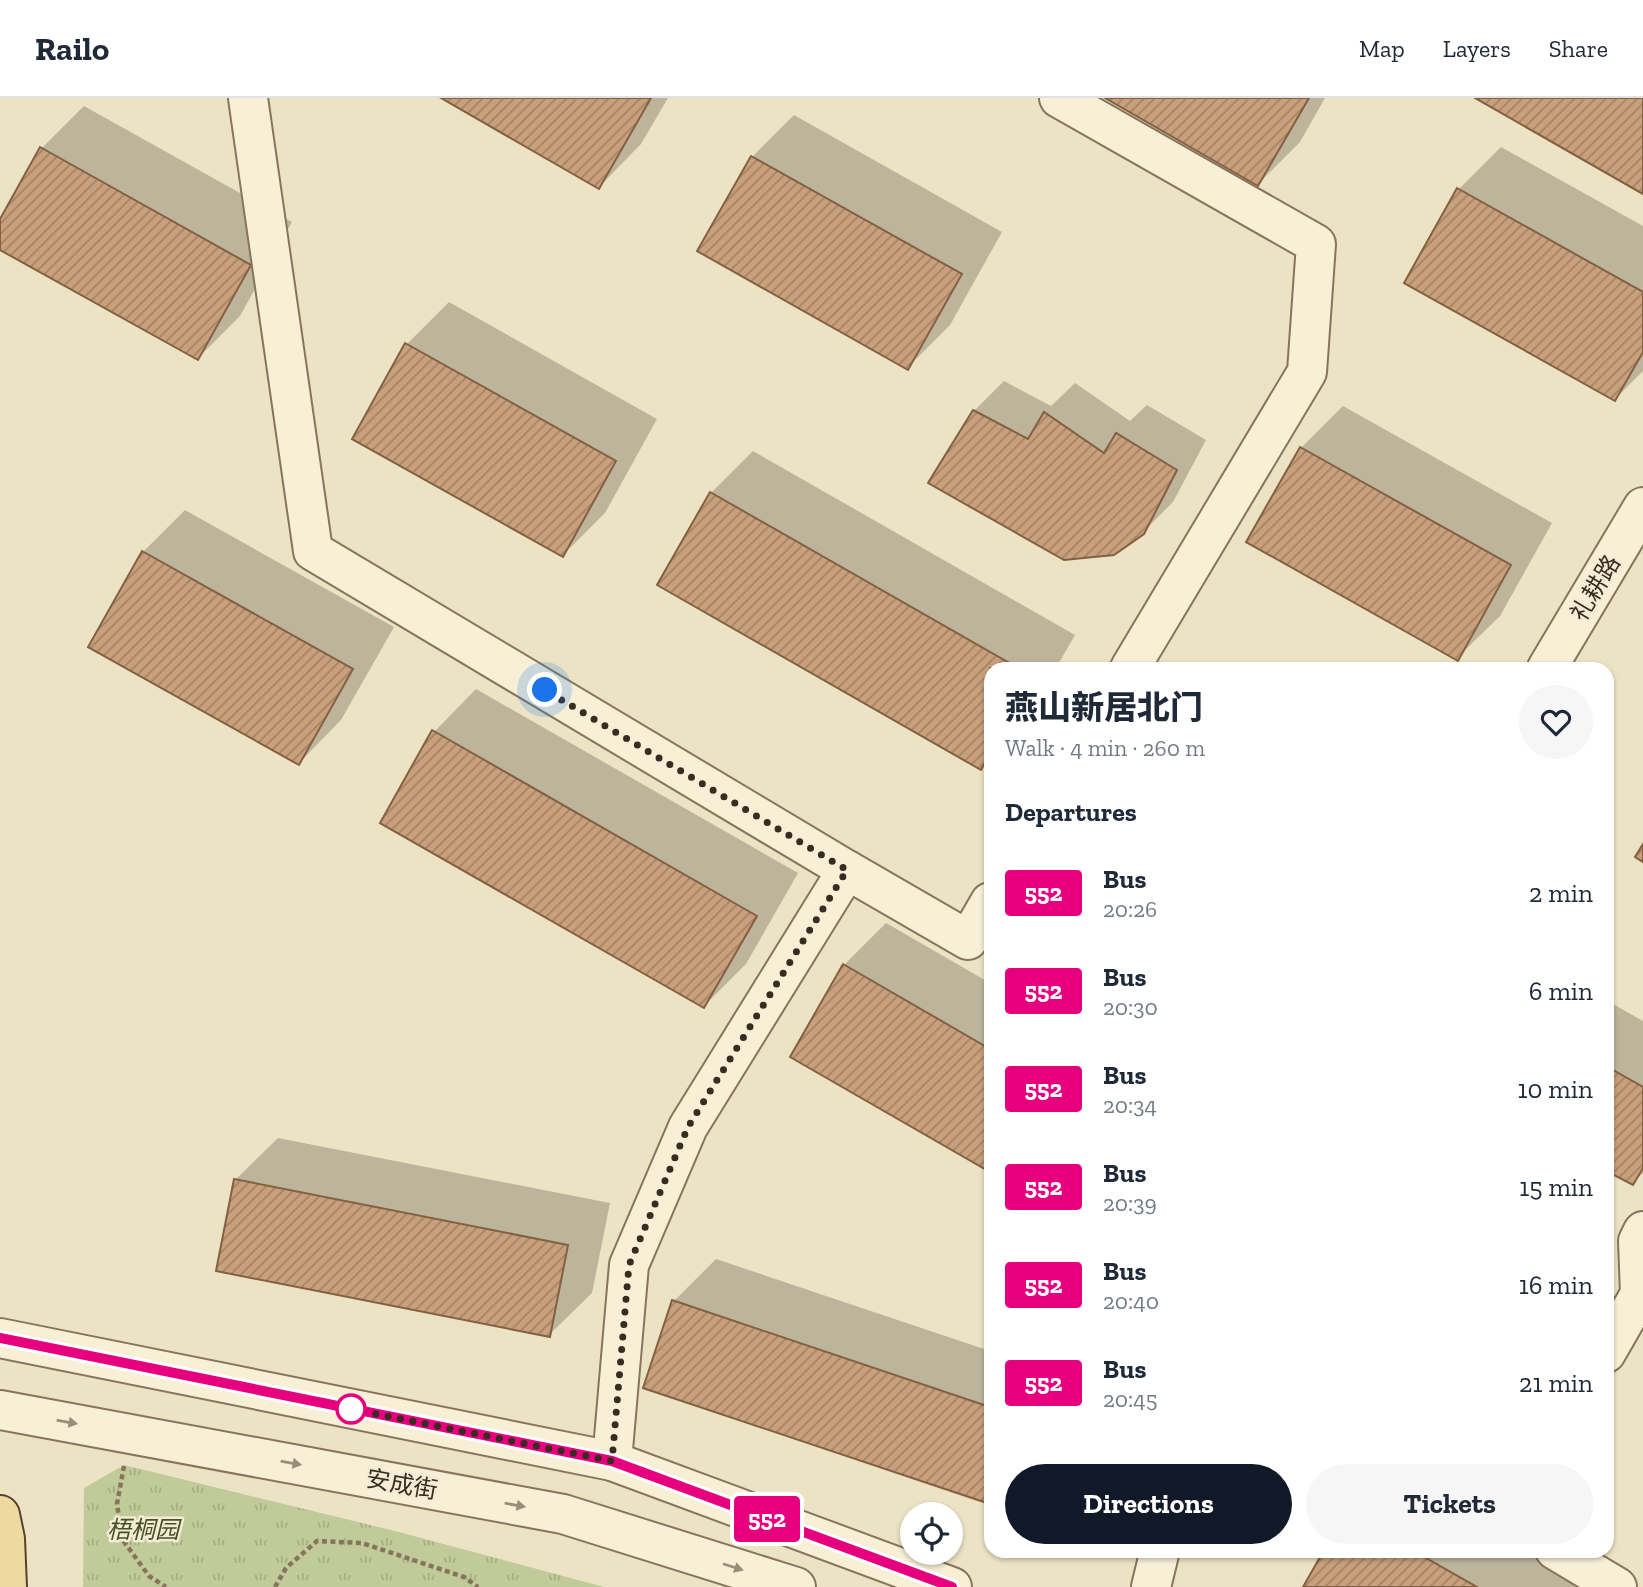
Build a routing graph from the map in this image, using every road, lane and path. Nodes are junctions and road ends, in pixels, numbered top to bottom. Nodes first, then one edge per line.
1 (248, 98) edge
2 (1059, 98) edge
3 (1643, 507) edge
4 (1134, 662) edge
5 (1551, 662) edge
6 (847, 870) junction
7 (984, 912) edge
8 (1643, 1231) edge
9 (0, 1338) edge
10 (1614, 1339) edge
11 (0, 1410) edge
12 (612, 1461) junction
13 (124, 1465) dead end
14 (0, 1515) edge
15 (1158, 1558) edge
16 (1568, 1558) edge
17 (7, 1587) edge
18 (166, 1587) edge
19 (275, 1587) edge
20 (478, 1587) edge
21 (796, 1587) edge
22 (952, 1587) edge
23 (1151, 1587) edge
24 (1617, 1587) edge

1 - 6 street
2 - 4 street
3 - 5 street, 礼耕路
6 - 7 street
6 - 12 street
8 - 10 street
9 - 12 street
11 -> 21 street, 安成街
12 - 22 street
13 - 18 path
14 - 17 main road
15 - 23 street
16 - 24 street
19 - 20 path

